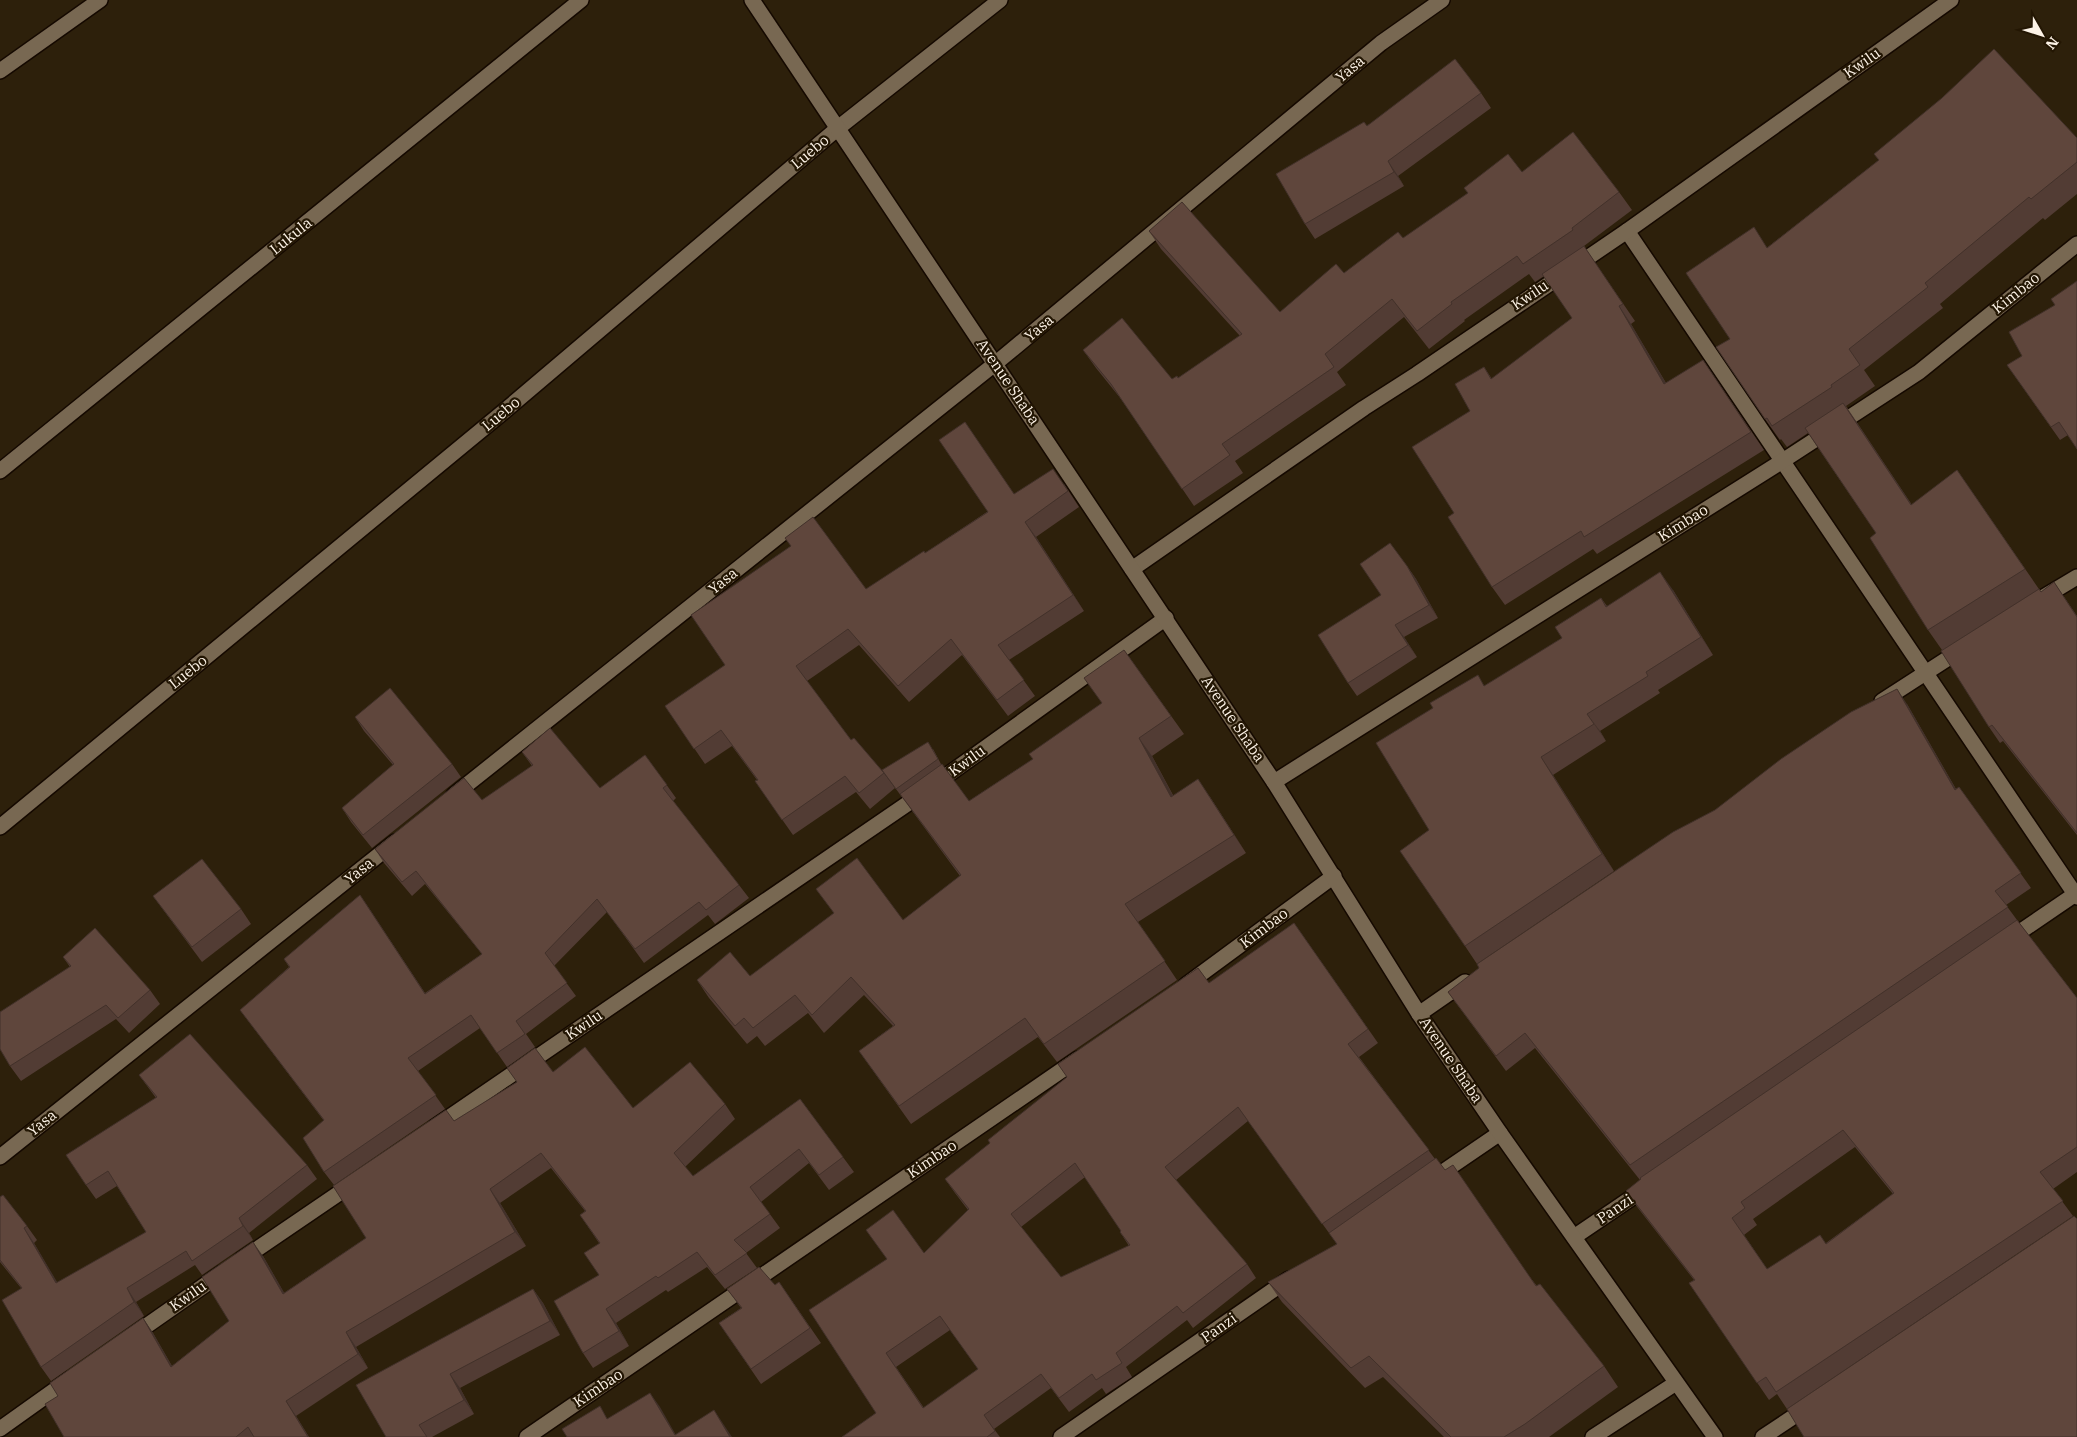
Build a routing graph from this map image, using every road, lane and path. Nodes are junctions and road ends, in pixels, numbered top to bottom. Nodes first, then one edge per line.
1 (100, 0) edge
2 (581, 0) edge
3 (752, 0) edge
4 (1000, 0) edge
5 (1442, 0) edge
6 (1951, 0) edge
7 (0, 71) edge
8 (838, 128) junction
9 (1627, 231) junction
10 (2077, 244) edge
11 (996, 363) junction
12 (1784, 460) junction
13 (0, 471) edge
14 (1132, 569) junction
15 (2077, 577) edge
16 (2029, 607) edge
17 (1166, 618) junction
18 (1972, 642) edge
19 (1924, 672) junction
20 (1866, 712) edge
21 (1274, 782) junction
22 (443, 804) edge
23 (0, 827) edge
24 (404, 834) edge
25 (1334, 876) junction
26 (2076, 895) edge
27 (1993, 950) edge
28 (1477, 974) edge
29 (1177, 991) edge
30 (1419, 1014) junction
31 (1086, 1053) edge
32 (1500, 1133) junction
33 (424, 1134) edge
34 (0, 1157) edge
35 (366, 1174) edge
36 (1664, 1175) edge
37 (1427, 1183) edge
38 (1574, 1237) junction
39 (1305, 1268) edge
40 (120, 1344) edge
41 (79, 1373) edge
42 (1676, 1383) junction
43 (1821, 1398) edge
44 (0, 1429) edge
45 (527, 1437) edge
46 (1061, 1437) edge
47 (1593, 1437) edge
48 (1714, 1437) edge
49 (1763, 1437) edge

1 - 7 street
2 - 13 street, Lukula
3 - 8 street, Avenue Shaba
4 - 8 street, Luebo
5 - 11 street, Yasa
6 - 9 street, Kwilu
8 - 11 street, Avenue Shaba
8 - 23 street, Luebo
9 - 12 street
9 - 14 street, Kwilu
10 - 12 street, Kimbao
11 - 14 street, Avenue Shaba
11 - 22 street, Yasa
12 - 19 street
12 - 21 street, Kimbao
14 - 17 street, Avenue Shaba
15 - 16 street
17 - 21 street, Avenue Shaba
17 - 33 street, Kwilu
18 - 19 street
19 - 20 street
19 - 26 street
21 - 25 street, Avenue Shaba
24 - 34 street, Yasa
25 - 29 street, Kimbao
25 - 30 street, Avenue Shaba
26 - 27 street
28 - 30 street
30 - 32 street, Avenue Shaba
31 - 45 street, Kimbao
32 - 37 street
32 - 38 street, Avenue Shaba
35 - 40 street, Kwilu
36 - 38 street, Panzi
38 - 42 street, Avenue Shaba
39 - 46 street, Panzi
41 - 44 street
42 - 47 street
42 - 48 street, Avenue Shaba
43 - 49 street

